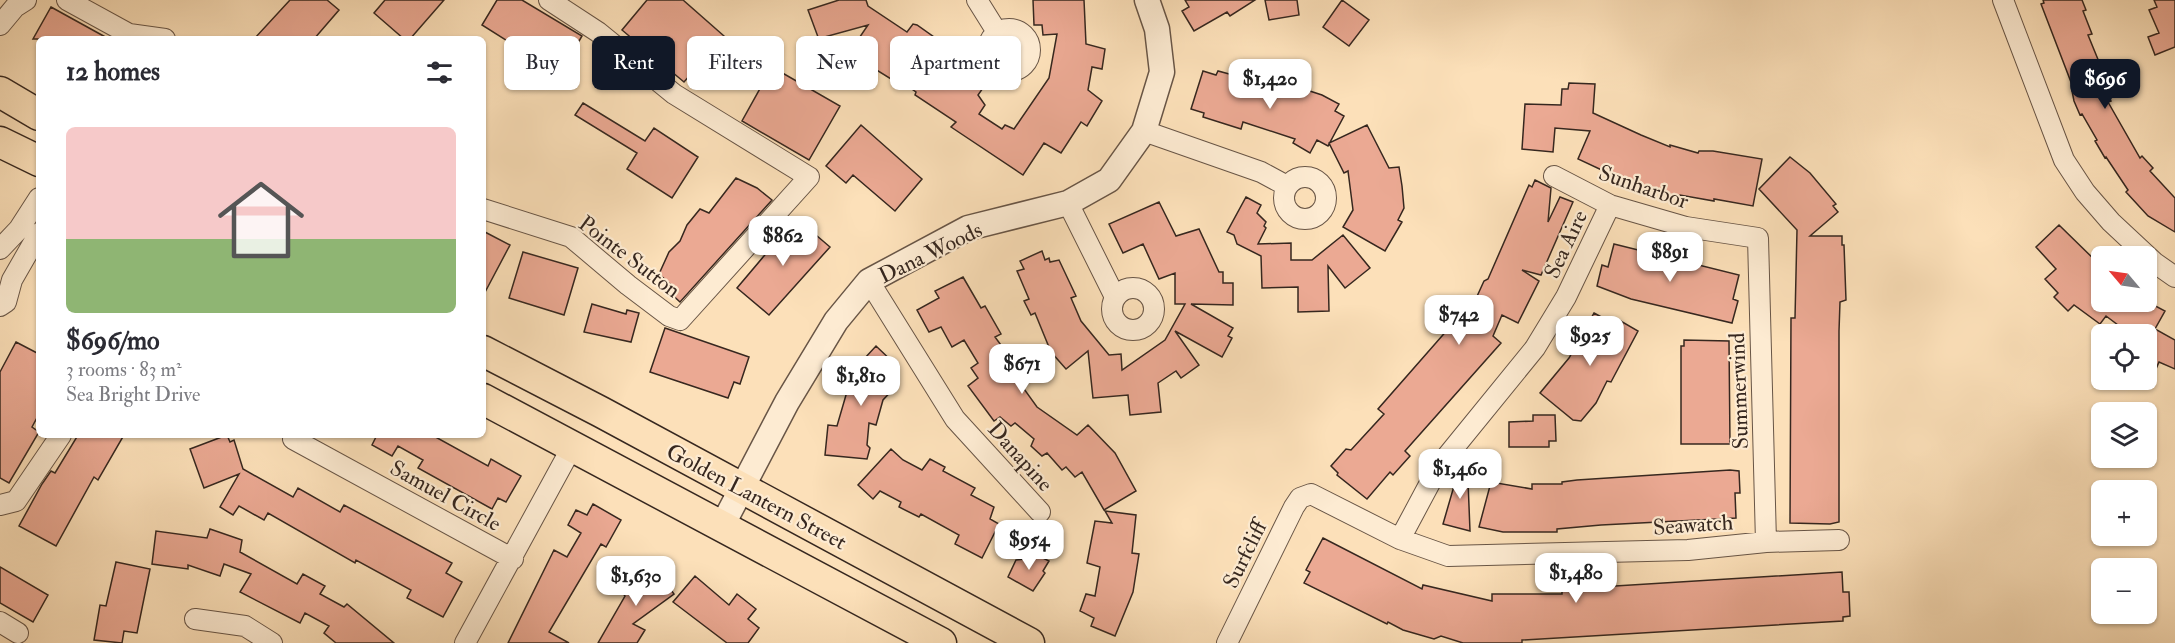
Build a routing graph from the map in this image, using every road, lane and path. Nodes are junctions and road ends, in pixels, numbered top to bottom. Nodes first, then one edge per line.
1 (26, 0) edge
2 (67, 0) edge
3 (549, 0) edge
4 (977, 0) edge
5 (1147, 0) edge
6 (2003, 0) edge
7 (0, 26) edge
8 (997, 32) dead end
9 (143, 36) edge
10 (0, 92) edge
11 (36, 113) edge
12 (1144, 131) junction
13 (0, 142) edge
14 (36, 160) edge
15 (1554, 176) dead end
16 (1287, 186) dead end
17 (1068, 202) junction
18 (36, 203) edge
19 (1610, 205) junction
20 (486, 210) edge
21 (36, 238) edge
22 (1758, 238) joint
23 (0, 249) edge
24 (2175, 277) edge
25 (869, 281) junction
26 (1115, 297) dead end
27 (0, 306) edge
28 (486, 353) edge
29 (486, 401) edge
30 (59, 438) edge
31 (293, 439) dead end
32 (572, 447) junction
33 (742, 488) junction
34 (1311, 494) joint
35 (0, 505) edge
36 (1040, 512) dead end
37 (722, 526) junction
38 (1400, 539) junction
39 (1839, 540) dead end
40 (1767, 542) junction
41 (513, 559) junction
42 (195, 619) dead end
43 (0, 622) edge
44 (18, 633) dead end
45 (272, 643) edge
46 (465, 643) edge
47 (941, 643) edge
48 (1029, 643) edge
49 (1227, 643) edge

1 - 7 street
2 - 9 street
3 - 20 street, Pointe Sutton
4 - 8 street
5 - 12 street, Dana Woods
6 - 24 street
10 - 11 main road
12 - 16 street
12 - 17 street, Dana Woods
13 - 14 main road
15 - 19 street, Sunharbor
17 - 25 street, Dana Woods
17 - 26 street
18 - 23 street
19 - 22 street, Sunharbor
19 - 38 street, Sea Aire
21 - 27 street
22 - 40 street, Summerwind
25 - 33 street, Dana Woods
25 - 36 street, Danapine
28 - 33 main road, Golden Lantern Street
29 - 32 main road, Golden Lantern Street
30 - 35 street
31 - 41 street, Samuel Circle
32 - 37 main road, Golden Lantern Street
32 - 41 street
33 - 37 street, Dana Woods
33 - 48 main road, Golden Lantern Street
34 - 38 street, Seawatch
34 - 49 street, Surfcliff
37 - 47 main road, Golden Lantern Street
38 - 40 street, Seawatch
39 - 40 street, Seawatch
41 - 46 street
42 - 45 street
43 - 44 street

